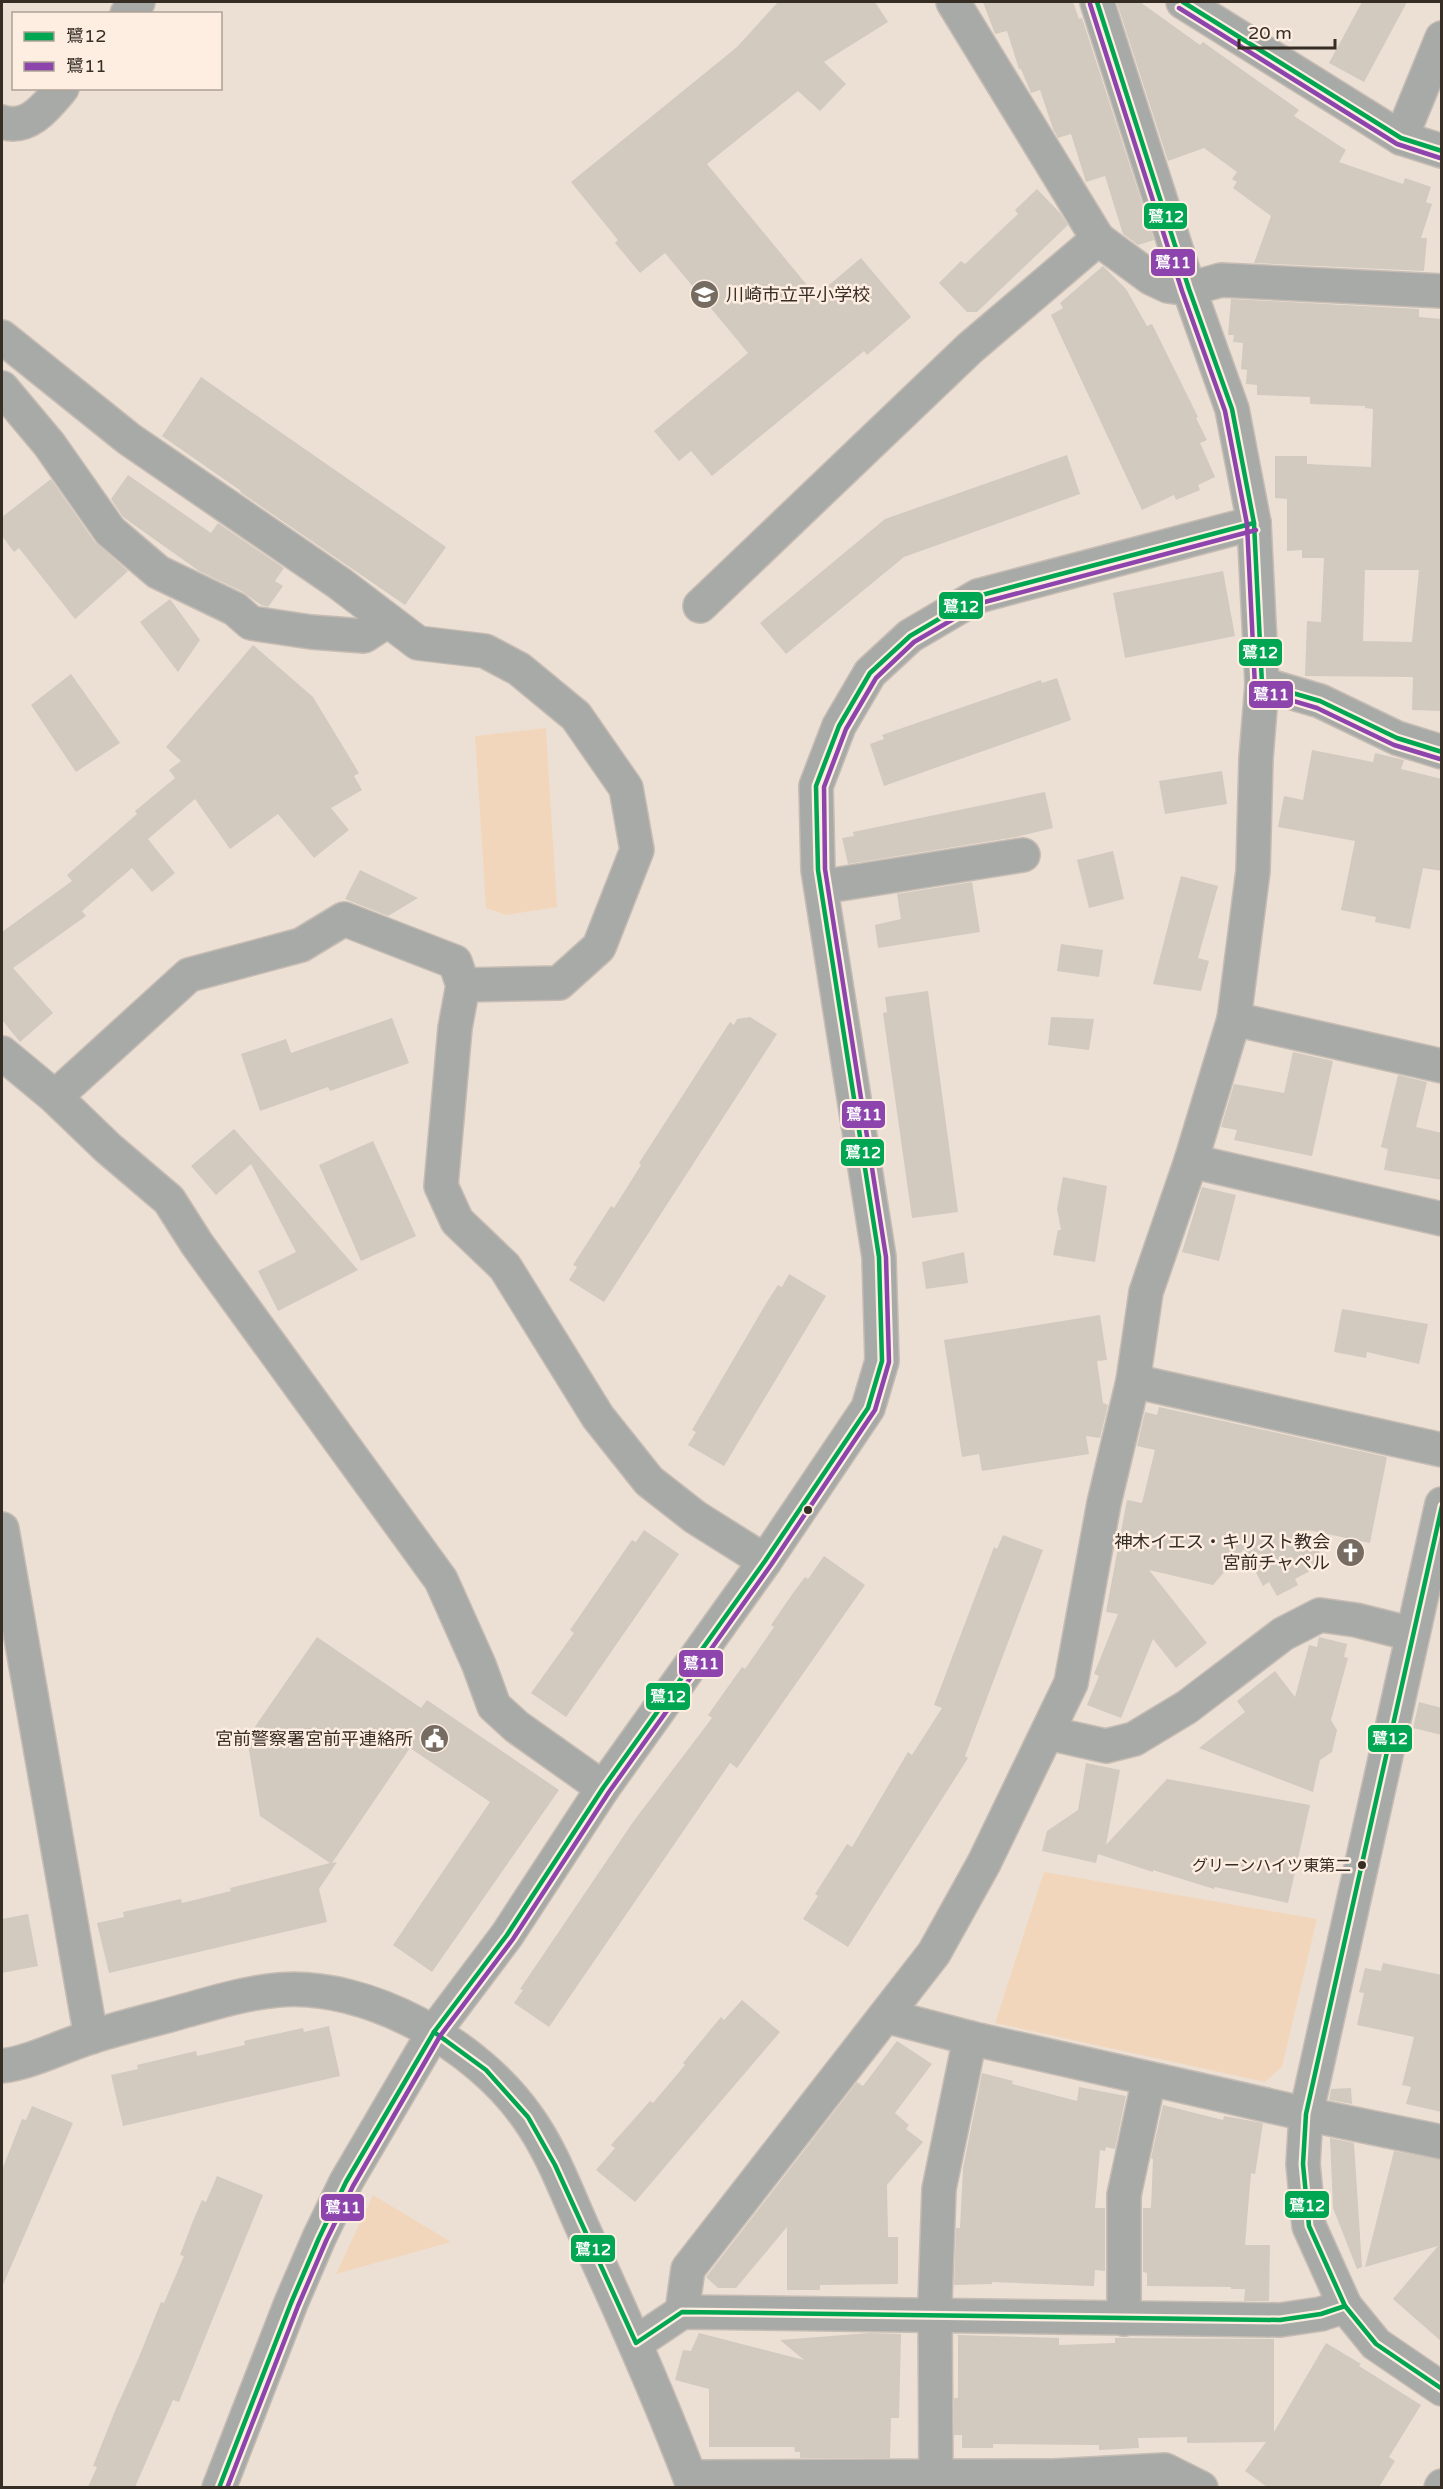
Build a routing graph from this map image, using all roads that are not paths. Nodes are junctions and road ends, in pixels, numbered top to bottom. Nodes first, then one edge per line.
1 (953, 2) edge
2 (1097, 2) edge
3 (1183, 2) edge
4 (1442, 38) edge
5 (60, 90) edge
6 (2, 122) edge
7 (1401, 138) junction
8 (1442, 151) edge
9 (1098, 239) junction
10 (1190, 289) junction
11 (1442, 291) edge
12 (2, 337) edge
13 (2, 388) edge
14 (1254, 523) junction
15 (700, 606) dead end
16 (387, 621) junction
17 (1262, 684) junction
18 (1442, 752) edge
19 (1023, 855) dead end
20 (821, 887) junction
21 (463, 985) junction
22 (1234, 1019) junction
23 (2, 1053) edge
24 (1442, 1066) edge
25 (55, 1097) junction
26 (1191, 1161) junction
27 (1442, 1219) edge
28 (1133, 1381) junction
29 (1442, 1450) edge
30 (1442, 1504) edge
31 (2, 1539) edge
32 (765, 1561) junction
33 (1412, 1634) junction
34 (1048, 1733) junction
35 (603, 1788) junction
36 (886, 2016) junction
37 (434, 2032) junction
38 (91, 2037) junction
39 (970, 2038) junction
40 (2, 2066) edge
41 (1149, 2079) junction
42 (1306, 2114) junction
43 (1442, 2142) edge
44 (1345, 2306) junction
45 (682, 2312) junction
46 (935, 2317) junction
47 (1124, 2319) junction
48 (636, 2343) junction
49 (1442, 2389) edge
50 (1116, 2479) edge
51 (692, 2482) edge
52 (936, 2482) edge
53 (219, 2487) edge
54 (1201, 2487) edge

1 - 9 street
2 - 10 street
3 - 7 street
4 - 7 street
5 - 6 street
7 - 8 street
9 - 10 street
9 - 15 street
10 - 11 street
10 - 14 street
12 - 16 street
13 - 16 street
14 - 17 street
14 - 20 street
16 - 21 street
17 - 18 street
17 - 22 street
19 - 20 street
20 - 32 street
21 - 25 street
21 - 32 street
22 - 24 street
22 - 26 street
23 - 25 street
25 - 35 street
26 - 27 street
26 - 28 street
28 - 29 street
28 - 34 street
30 - 33 street
31 - 38 street
32 - 35 street
33 - 34 street
33 - 42 street
34 - 36 street
35 - 37 street
36 - 39 street
36 - 45 street
37 - 38 street
37 - 48 street
37 - 53 street
38 - 40 street
39 - 41 street
39 - 46 street
41 - 42 street
41 - 47 street
42 - 43 street
42 - 44 street
44 - 47 street
44 - 49 street
45 - 46 street
45 - 48 street
46 - 47 street
46 - 52 street
48 - 51 street
50 - 52 street
50 - 54 street
51 - 52 street

